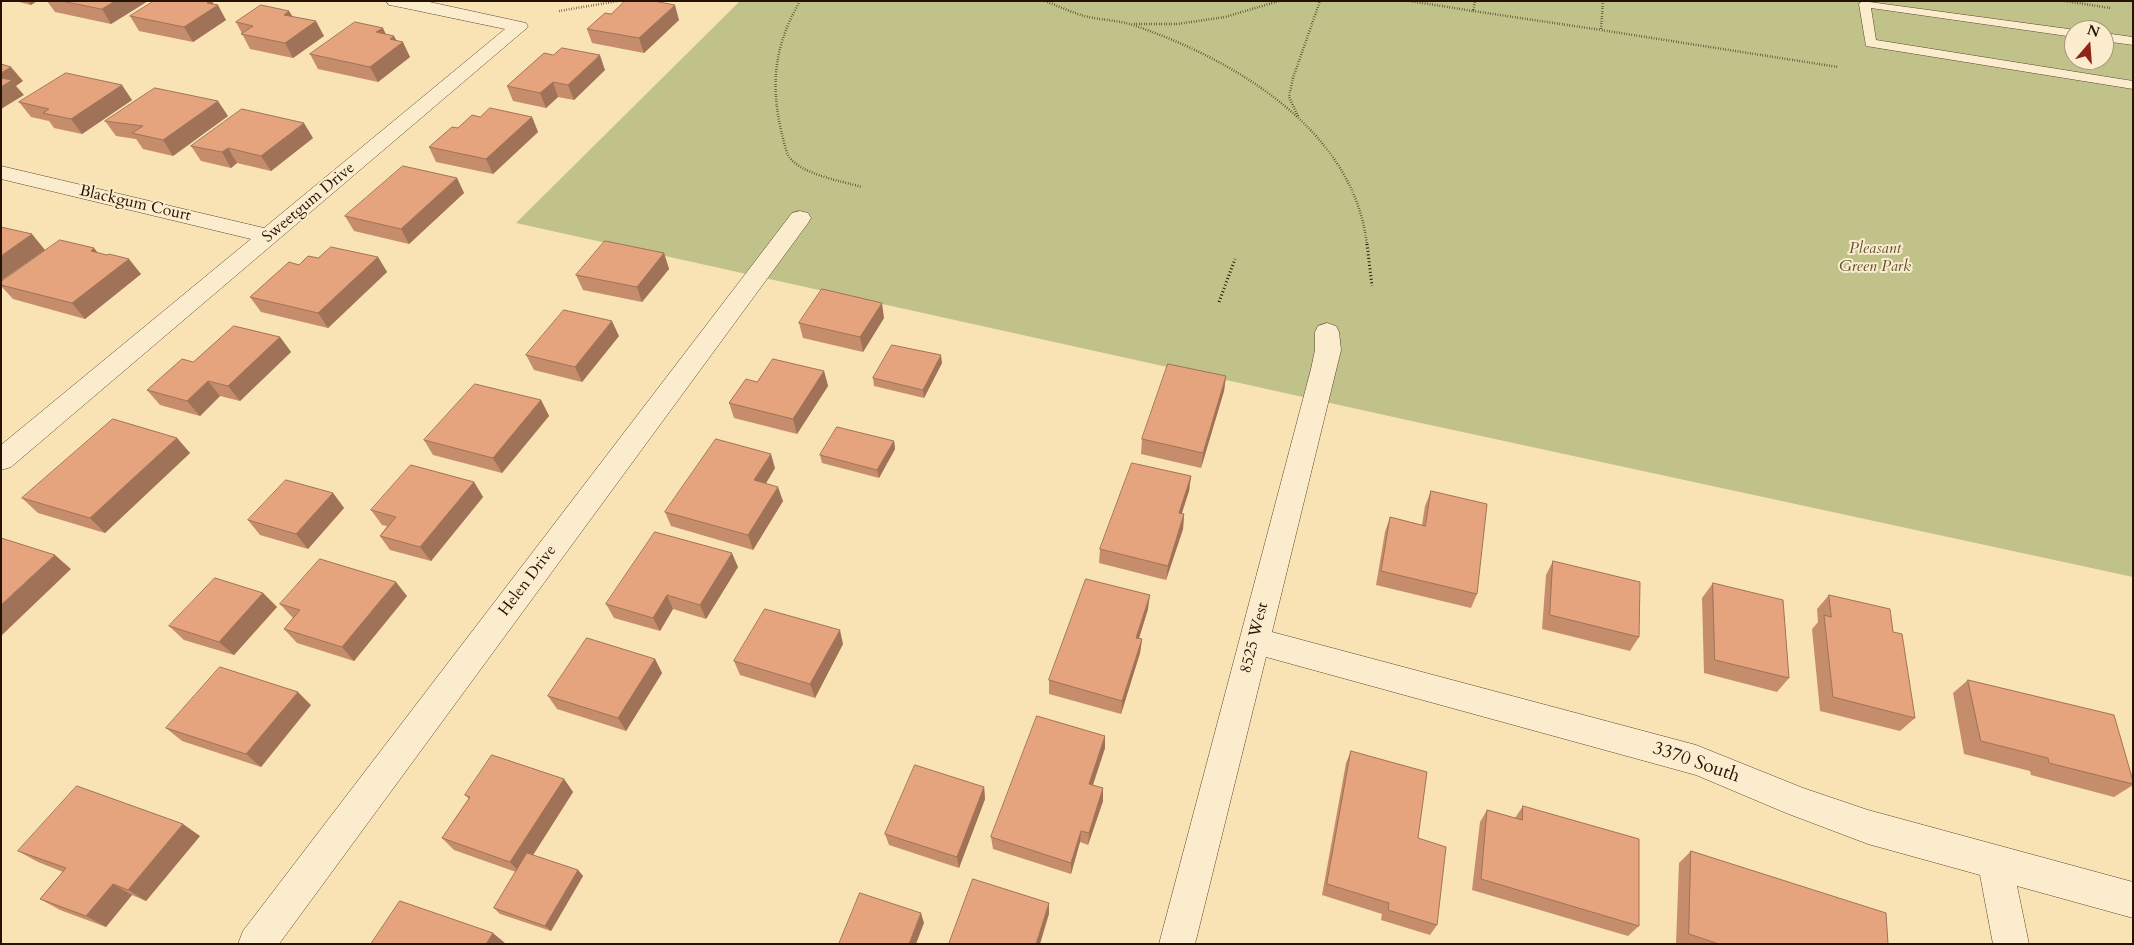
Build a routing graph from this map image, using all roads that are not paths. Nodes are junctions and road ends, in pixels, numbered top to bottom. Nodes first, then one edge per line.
1 (394, 1) edge
2 (2064, 32) edge
3 (2114, 38) edge
4 (2133, 41) edge
5 (2133, 85) edge
6 (1, 172) edge
7 (800, 218) dead end
8 (269, 236) junction
9 (1327, 332) dead end
10 (1, 460) edge
11 (1254, 640) junction
12 (1995, 862) junction
13 (2133, 900) edge
14 (256, 944) edge
15 (1177, 944) edge
16 (2011, 944) edge

1 - 8 street, Sweetgum Drive
2 - 5 lane
3 - 4 lane
6 - 8 street, Blackgum Court
7 - 14 street, Helen Drive
8 - 10 street, Sweetgum Drive
9 - 11 street, 8525 West
11 - 12 street, 3370 South
11 - 15 street, 8525 West
12 - 13 street, 3370 South
12 - 16 street

